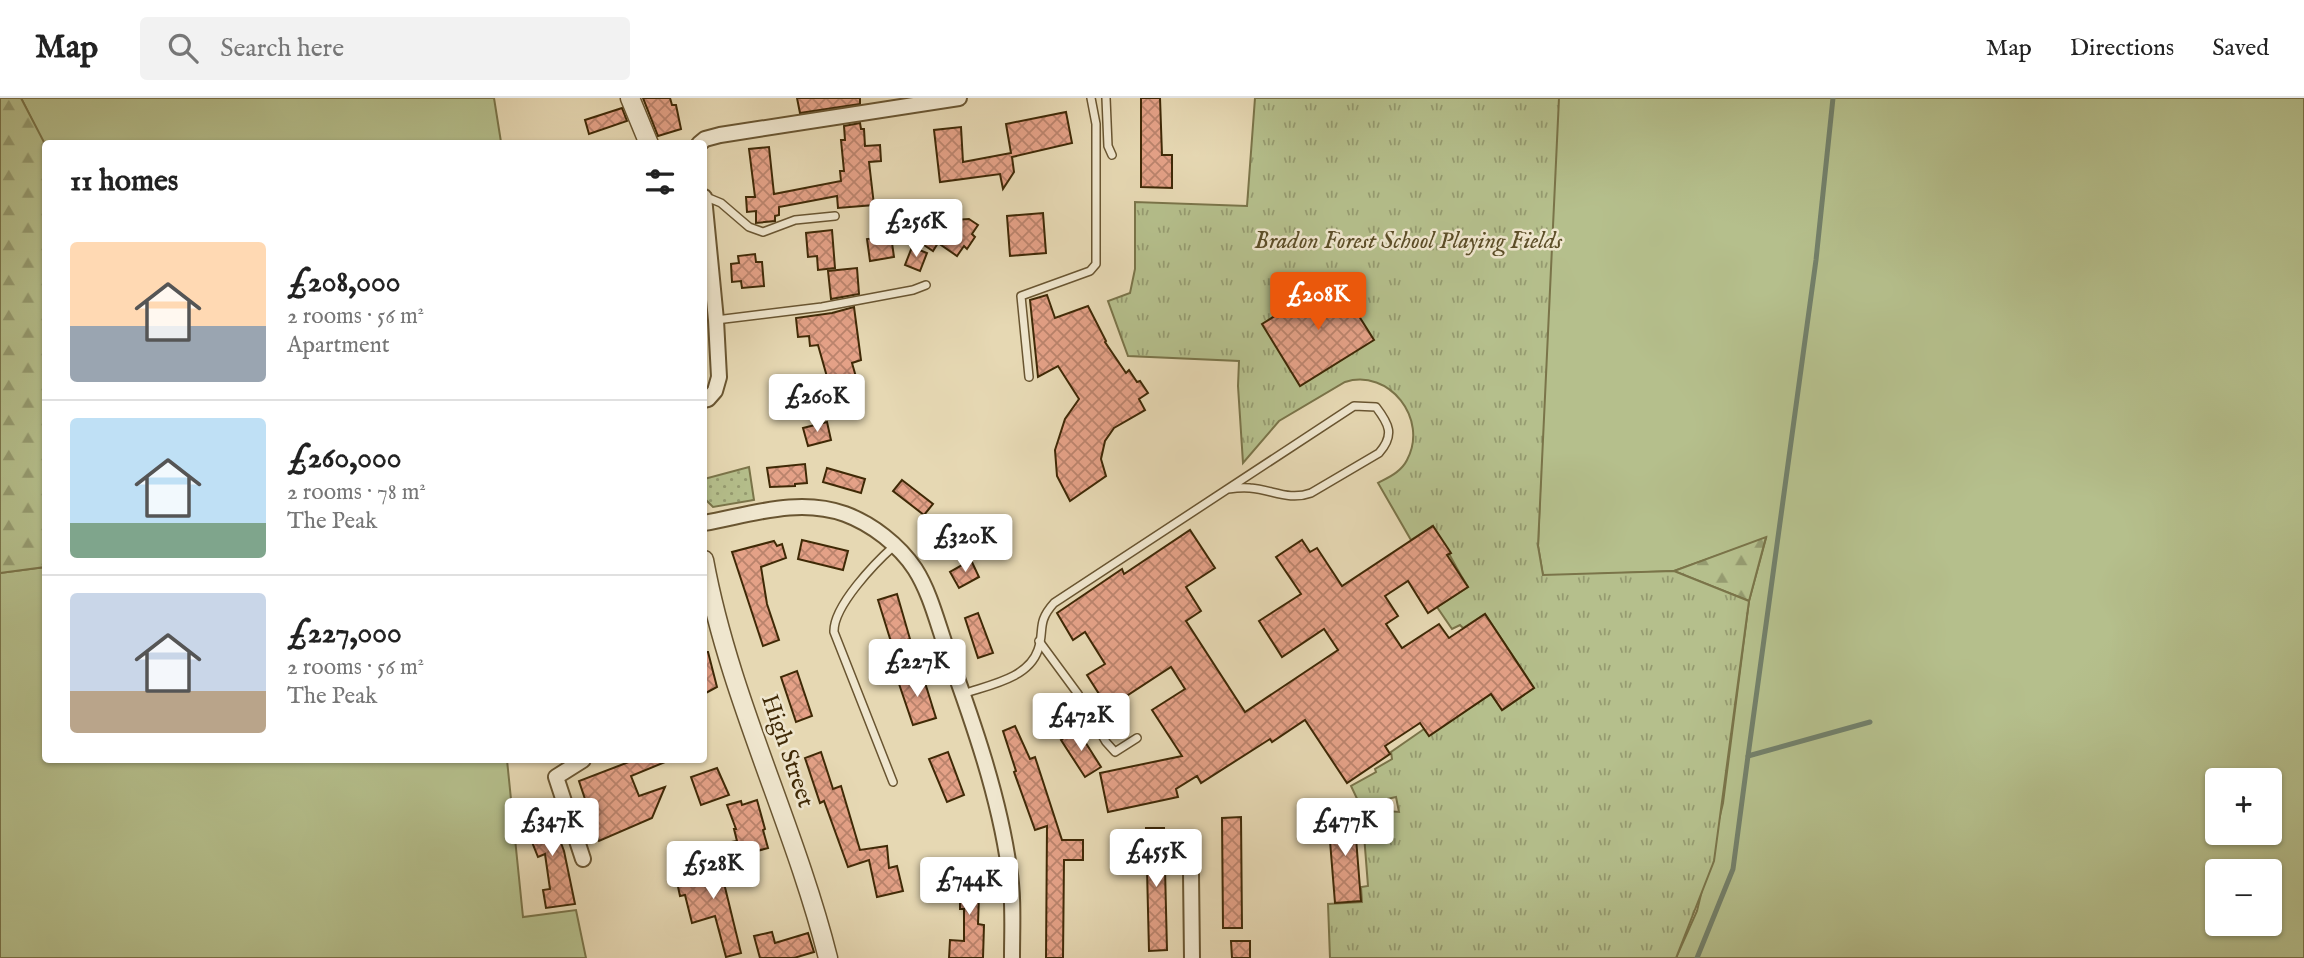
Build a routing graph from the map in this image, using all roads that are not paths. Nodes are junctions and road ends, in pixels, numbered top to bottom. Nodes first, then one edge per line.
1 (630, 98) edge
2 (959, 98) edge
3 (1091, 98) edge
4 (1106, 98) edge
5 (885, 104) edge
6 (647, 140) edge
7 (704, 140) edge
8 (1112, 155) dead end
9 (707, 197) edge
10 (835, 216) dead end
11 (707, 227) edge
12 (926, 285) dead end
13 (716, 320) junction
14 (1029, 377) dead end
15 (707, 399) edge
16 (1228, 489) junction
17 (707, 522) edge
18 (894, 545) junction
19 (707, 594) edge
20 (1039, 640) junction
21 (963, 694) junction
22 (1136, 738) dead end
23 (578, 763) edge
24 (893, 782) dead end
25 (583, 859) dead end
26 (1191, 873) dead end
27 (828, 958) edge
28 (1012, 958) edge
29 (1192, 958) edge

1 - 6 street
2 - 5 street
3 - 14 lane
4 - 8 lane
5 - 7 street
9 - 10 lane
11 - 13 street
12 - 13 lane
13 - 15 street
16 - 16 lane
16 - 20 lane
17 - 18 street
18 - 21 street
18 - 24 lane
19 - 27 street, High Street
20 - 21 lane
20 - 22 lane
21 - 28 street
23 - 25 street
26 - 29 street

